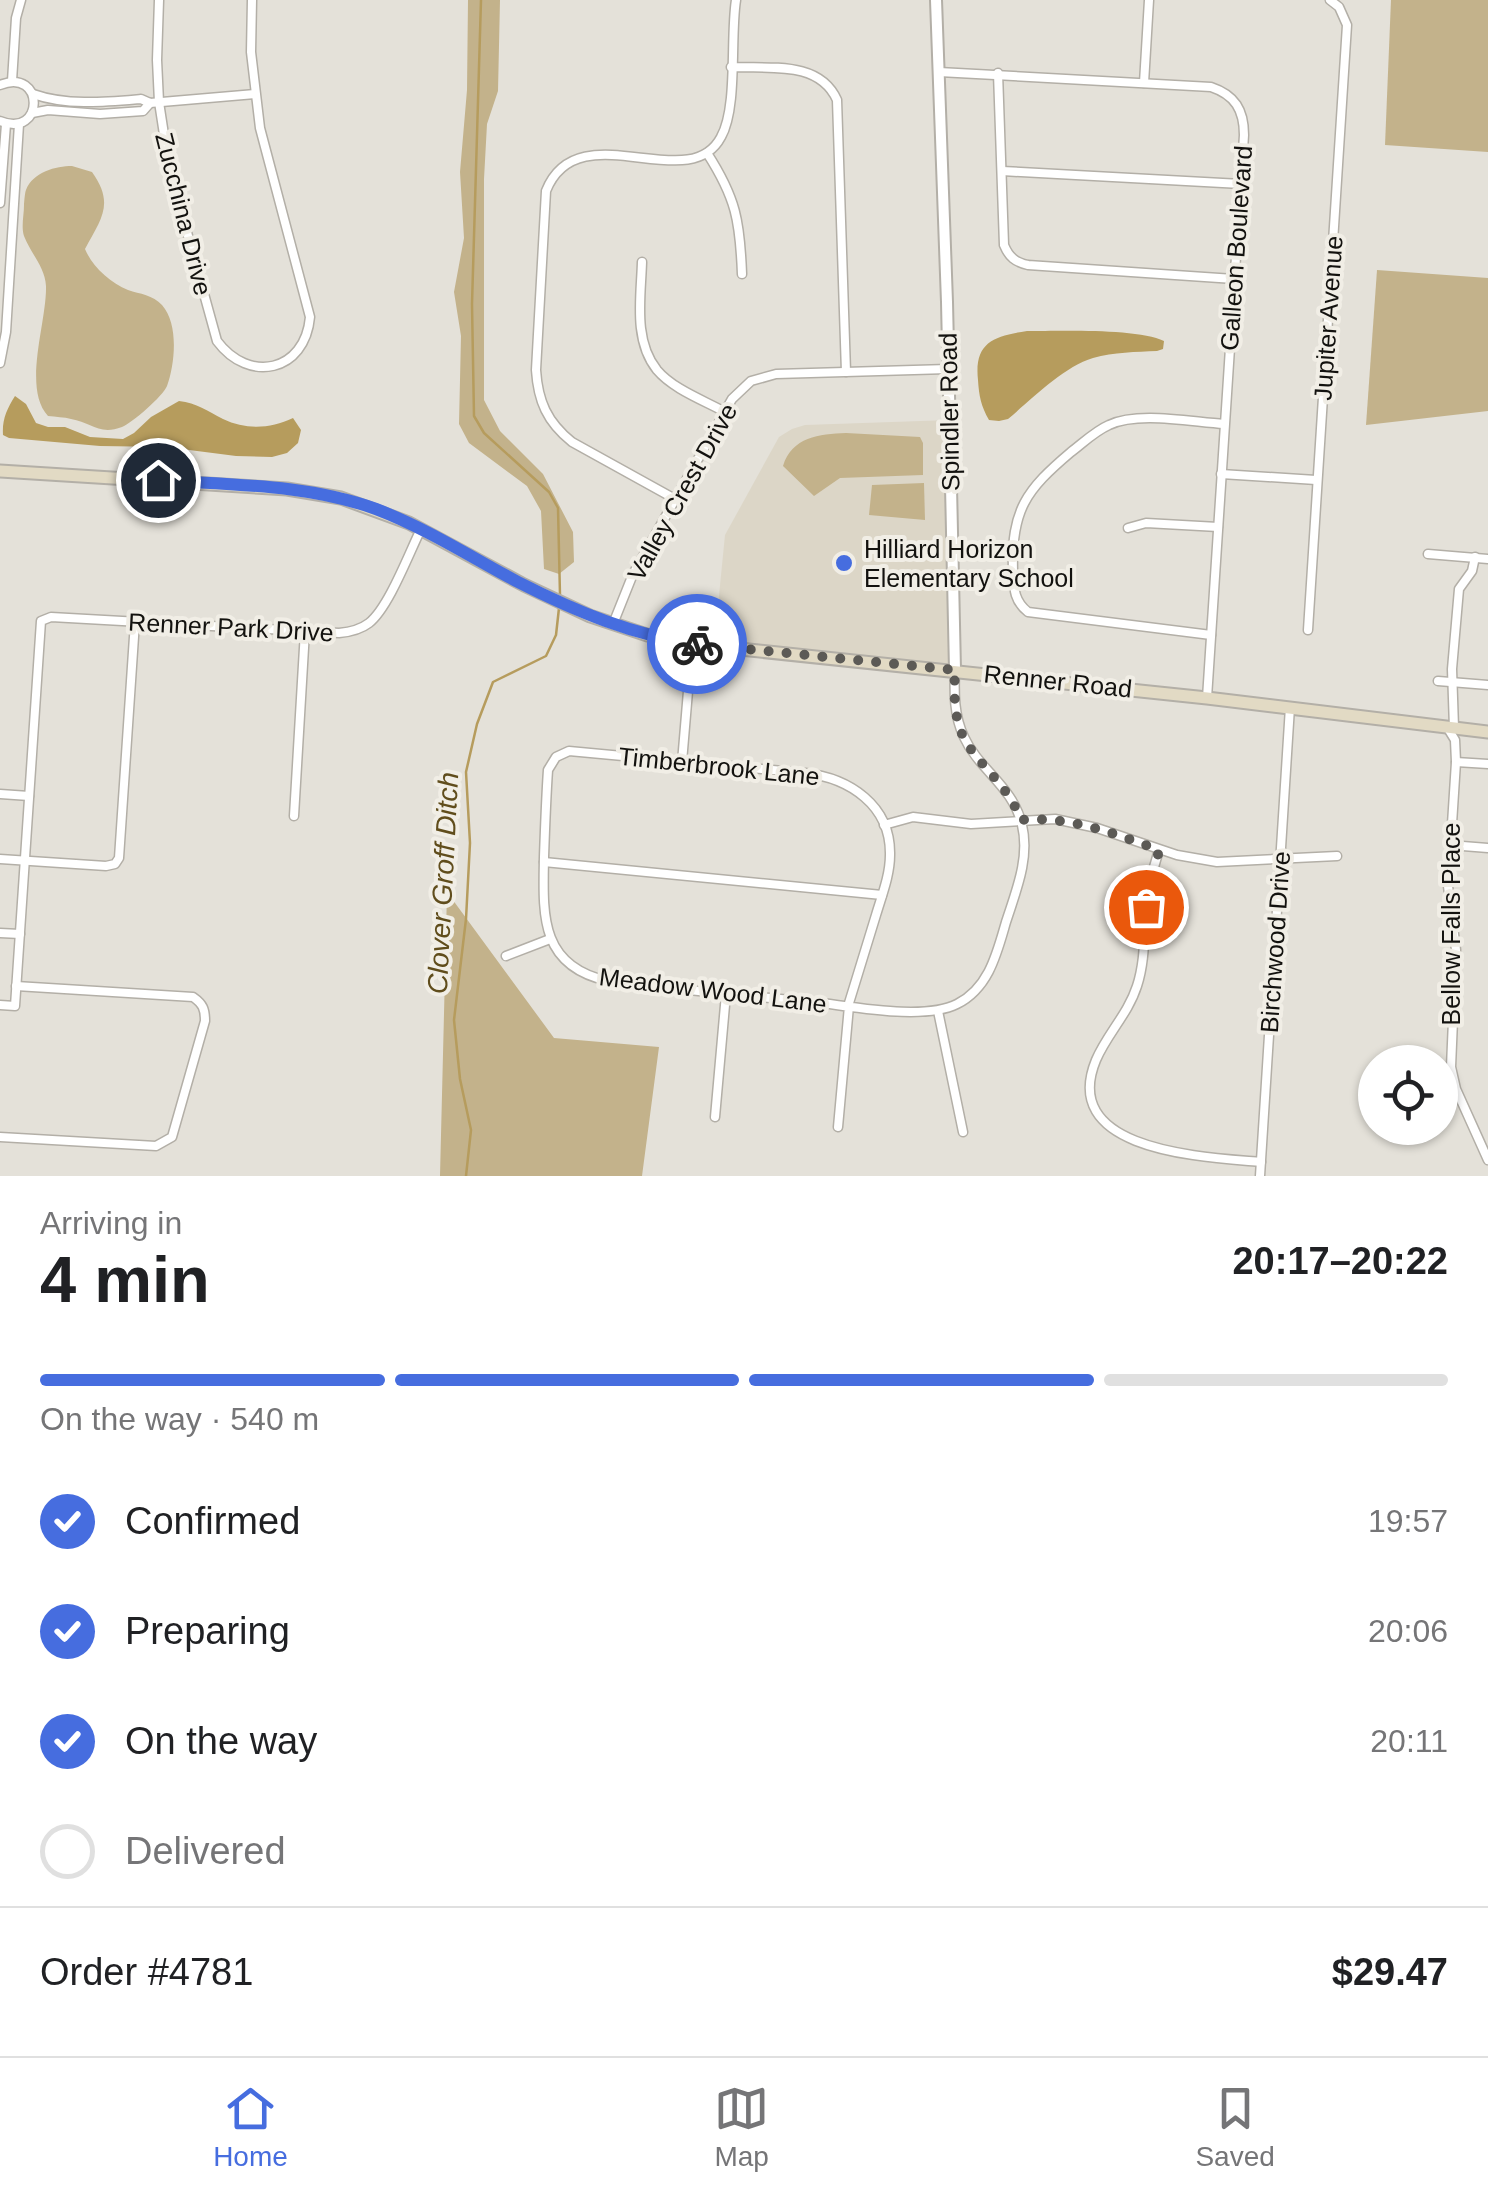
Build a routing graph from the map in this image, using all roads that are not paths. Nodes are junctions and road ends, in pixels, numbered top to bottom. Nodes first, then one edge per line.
1 (21, 0) edge
2 (158, 0) edge
3 (252, 0) edge
4 (736, 0) edge
5 (936, 0) edge
6 (1149, 0) edge
7 (1330, 0) edge
8 (732, 67) junction
9 (939, 72) junction
10 (998, 74) junction
11 (12, 81) junction
12 (1144, 84) junction
13 (0, 85) edge
14 (33, 94) junction
15 (255, 94) junction
16 (154, 103) junction
17 (32, 113) junction
18 (3, 122) edge
19 (19, 124) junction
20 (707, 153) junction
21 (1002, 170) junction
22 (1240, 184) junction
23 (0, 196) edge
24 (14, 196) junction
25 (0, 203) edge
26 (642, 262) dead end
27 (742, 274) dead end
28 (1234, 278) junction
29 (3, 326) edge
30 (0, 363) edge
31 (948, 369) junction
32 (846, 372) junction
33 (725, 412) junction
34 (1224, 424) junction
35 (0, 471) edge
36 (1221, 474) junction
37 (1316, 480) junction
38 (674, 499) junction
39 (1218, 527) junction
40 (1128, 528) dead end
41 (421, 529) junction
42 (1428, 554) dead end
43 (1474, 558) junction
44 (1488, 559) edge
45 (135, 622) junction
46 (613, 624) junction
47 (1308, 630) dead end
48 (306, 631) junction
49 (1211, 635) junction
50 (692, 644) junction
51 (955, 670) junction
52 (1438, 681) dead end
53 (1453, 681) junction
54 (1488, 684) edge
55 (1207, 698) junction
56 (1290, 707) junction
57 (1455, 731) junction
58 (1488, 732) edge
59 (682, 762) junction
60 (1456, 762) junction
61 (1488, 764) edge
62 (0, 794) edge
63 (28, 796) junction
64 (294, 816) dead end
65 (1021, 820) junction
66 (884, 824) junction
67 (1450, 845) junction
68 (1488, 848) edge
69 (1159, 850) junction
70 (1336, 856) dead end
71 (0, 859) edge
72 (24, 860) junction
73 (1280, 860) junction
74 (544, 862) junction
75 (882, 894) junction
76 (0, 933) edge
77 (20, 934) junction
78 (550, 939) junction
79 (506, 956) dead end
80 (16, 986) junction
81 (726, 994) junction
82 (0, 1005) edge
83 (849, 1006) junction
84 (938, 1011) junction
85 (715, 1118) dead end
86 (838, 1127) dead end
87 (963, 1132) dead end
88 (0, 1138) edge
89 (1488, 1160) edge
90 (1261, 1162) junction
91 (1260, 1176) edge

1 - 11 street
2 - 16 street, Zucchina Drive
3 - 15 street
4 - 8 street
5 - 9 street, Spindler Road
6 - 12 street
7 - 37 street, Jupiter Avenue
8 - 20 street
8 - 32 street
9 - 10 street, Galleon Boulevard
9 - 31 street, Spindler Road
10 - 12 street, Galleon Boulevard
10 - 21 street
11 - 13 street
11 - 14 street
12 - 22 street, Galleon Boulevard
14 - 16 street
14 - 17 street
15 - 16 street
15 - 16 street, Zucchina Drive
16 - 17 street
17 - 19 street
18 - 19 street
18 - 23 street
19 - 24 street
20 - 27 street
20 - 38 street
21 - 22 street
21 - 28 street
22 - 28 street, Galleon Boulevard
23 - 24 street
23 - 25 street
24 - 29 street
26 - 33 street
28 - 34 street, Galleon Boulevard
29 - 30 street
31 - 32 street, Valley Crest Drive
31 - 51 street, Spindler Road
32 - 33 street, Valley Crest Drive
33 - 38 street, Valley Crest Drive
34 - 36 street, Galleon Boulevard
34 - 49 street
35 - 41 main road, Renner Road
36 - 37 street
36 - 39 street, Galleon Boulevard
37 - 47 street, Jupiter Avenue
38 - 46 street, Valley Crest Drive
39 - 40 street
39 - 49 street, Galleon Boulevard
41 - 46 main road, Renner Road
41 - 48 street, Renner Park Drive
42 - 43 street
43 - 44 street
43 - 53 street, Bellow Falls Place
45 - 48 street, Renner Park Drive
45 - 63 street, Renner Park Drive
45 - 72 street
46 - 50 main road, Renner Road
48 - 64 street
49 - 55 street, Galleon Boulevard
50 - 51 main road, Renner Road
50 - 59 street
51 - 55 main road, Renner Road
51 - 65 street, Spindler Road
52 - 53 street
53 - 54 street
53 - 57 street, Bellow Falls Place
55 - 56 main road, Renner Road
56 - 57 main road, Renner Road
56 - 73 street, Birchwood Drive
57 - 58 main road, Renner Road
57 - 60 street, Bellow Falls Place
59 - 66 street, Timberbrook Lane
59 - 74 street, Timberbrook Lane
60 - 61 street
60 - 67 street, Bellow Falls Place
62 - 63 street
63 - 72 street
65 - 66 street
65 - 69 street
65 - 84 street
66 - 75 street
67 - 68 street
67 - 89 street, Bellow Falls Place
69 - 73 street
69 - 90 street
70 - 73 street
71 - 72 street
72 - 77 street
73 - 90 street, Birchwood Drive
74 - 75 street
74 - 78 street
75 - 83 street
76 - 77 street
77 - 80 street
78 - 79 street
78 - 81 street, Meadow Wood Lane
80 - 82 street
80 - 88 street
81 - 83 street, Meadow Wood Lane
81 - 85 street
83 - 84 street, Meadow Wood Lane
83 - 86 street
84 - 87 street
90 - 91 street, Birchwood Drive

